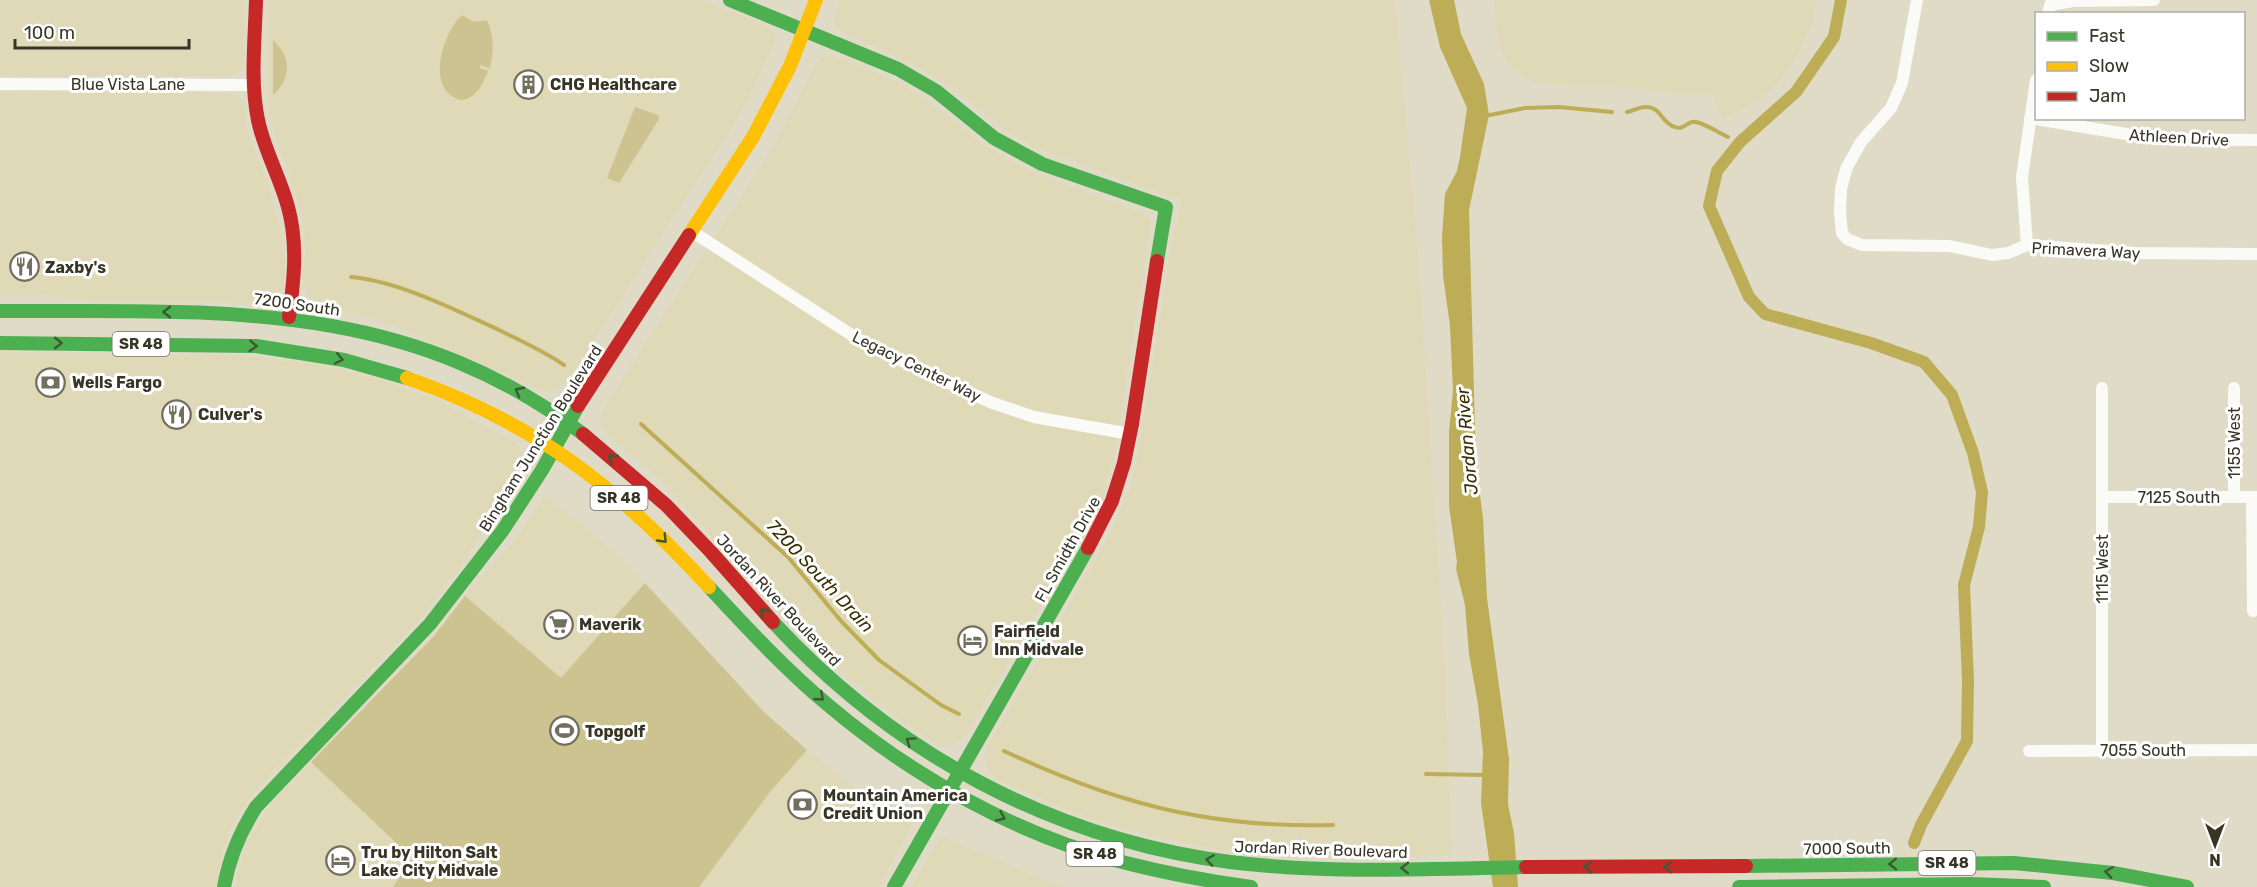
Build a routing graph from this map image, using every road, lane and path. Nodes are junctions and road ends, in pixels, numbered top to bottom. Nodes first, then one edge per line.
1 (256, 0) edge
2 (730, 0) edge
3 (816, 0) edge
4 (1917, 0) edge
5 (2154, 0) edge
6 (2048, 12) edge
7 (806, 31) junction
8 (0, 84) edge
9 (256, 85) junction
10 (2035, 92) edge
11 (2030, 118) junction
12 (2035, 119) edge
13 (2042, 120) edge
14 (2257, 140) edge
15 (693, 232) junction
16 (2027, 245) junction
17 (2257, 254) edge
18 (0, 311) edge
19 (290, 317) junction
20 (0, 343) edge
21 (2102, 388) dead end
22 (2234, 388) dead end
23 (568, 423) junction
24 (1131, 434) junction
25 (553, 449) junction
26 (2102, 497) junction
27 (2234, 497) junction
28 (2255, 497) edge
29 (2253, 611) dead end
30 (2257, 750) edge
31 (2029, 751) dead end
32 (2102, 751) junction
33 (955, 780) junction
34 (1505, 868) joint
35 (224, 887) edge
36 (894, 887) edge
37 (1251, 887) edge
38 (1739, 887) edge
39 (2044, 887) edge
40 (2187, 887) edge

1 - 9 main road
2 - 7 main road
3 - 7 main road, Bingham Junction Boulevard
4 - 16 street, Primavera Way
5 - 6 street
7 - 15 main road, Bingham Junction Boulevard
7 - 24 main road, FL Smidth Drive
8 - 9 street, Blue Vista Lane
9 - 19 main road
10 - 11 street
11 - 12 street, Athleen Drive
11 - 16 street
13 - 14 street, Athleen Drive
15 - 23 main road, Bingham Junction Boulevard
15 - 24 street, Legacy Center Way
16 - 17 street, Primavera Way
19 -> 18 main road, 7200 South / SR 48
23 -> 19 main road, 7200 South / SR 48
20 -> 25 main road, SR 48
21 - 26 street, 1115 West
22 - 27 street, 1155 West
23 - 25 main road, Bingham Junction Boulevard
33 -> 23 main road, Jordan River Boulevard / SR 48
24 - 33 main road, FL Smidth Drive
25 -> 33 main road, Jordan River Boulevard / SR 48
25 - 35 main road, Bingham Junction Boulevard
26 - 27 street, 7125 South
26 - 32 street, 1115 West
27 - 28 street, 7125 South
28 - 29 street
30 - 32 street, 7055 South
31 - 32 street, 7055 South
34 -> 33 main road, Jordan River Boulevard / SR 48
33 - 36 main road, FL Smidth Drive
33 -> 37 main road, Jordan River Boulevard / SR 48
40 -> 34 main road, 7000 South / SR 48
38 - 39 main road, SR 48

